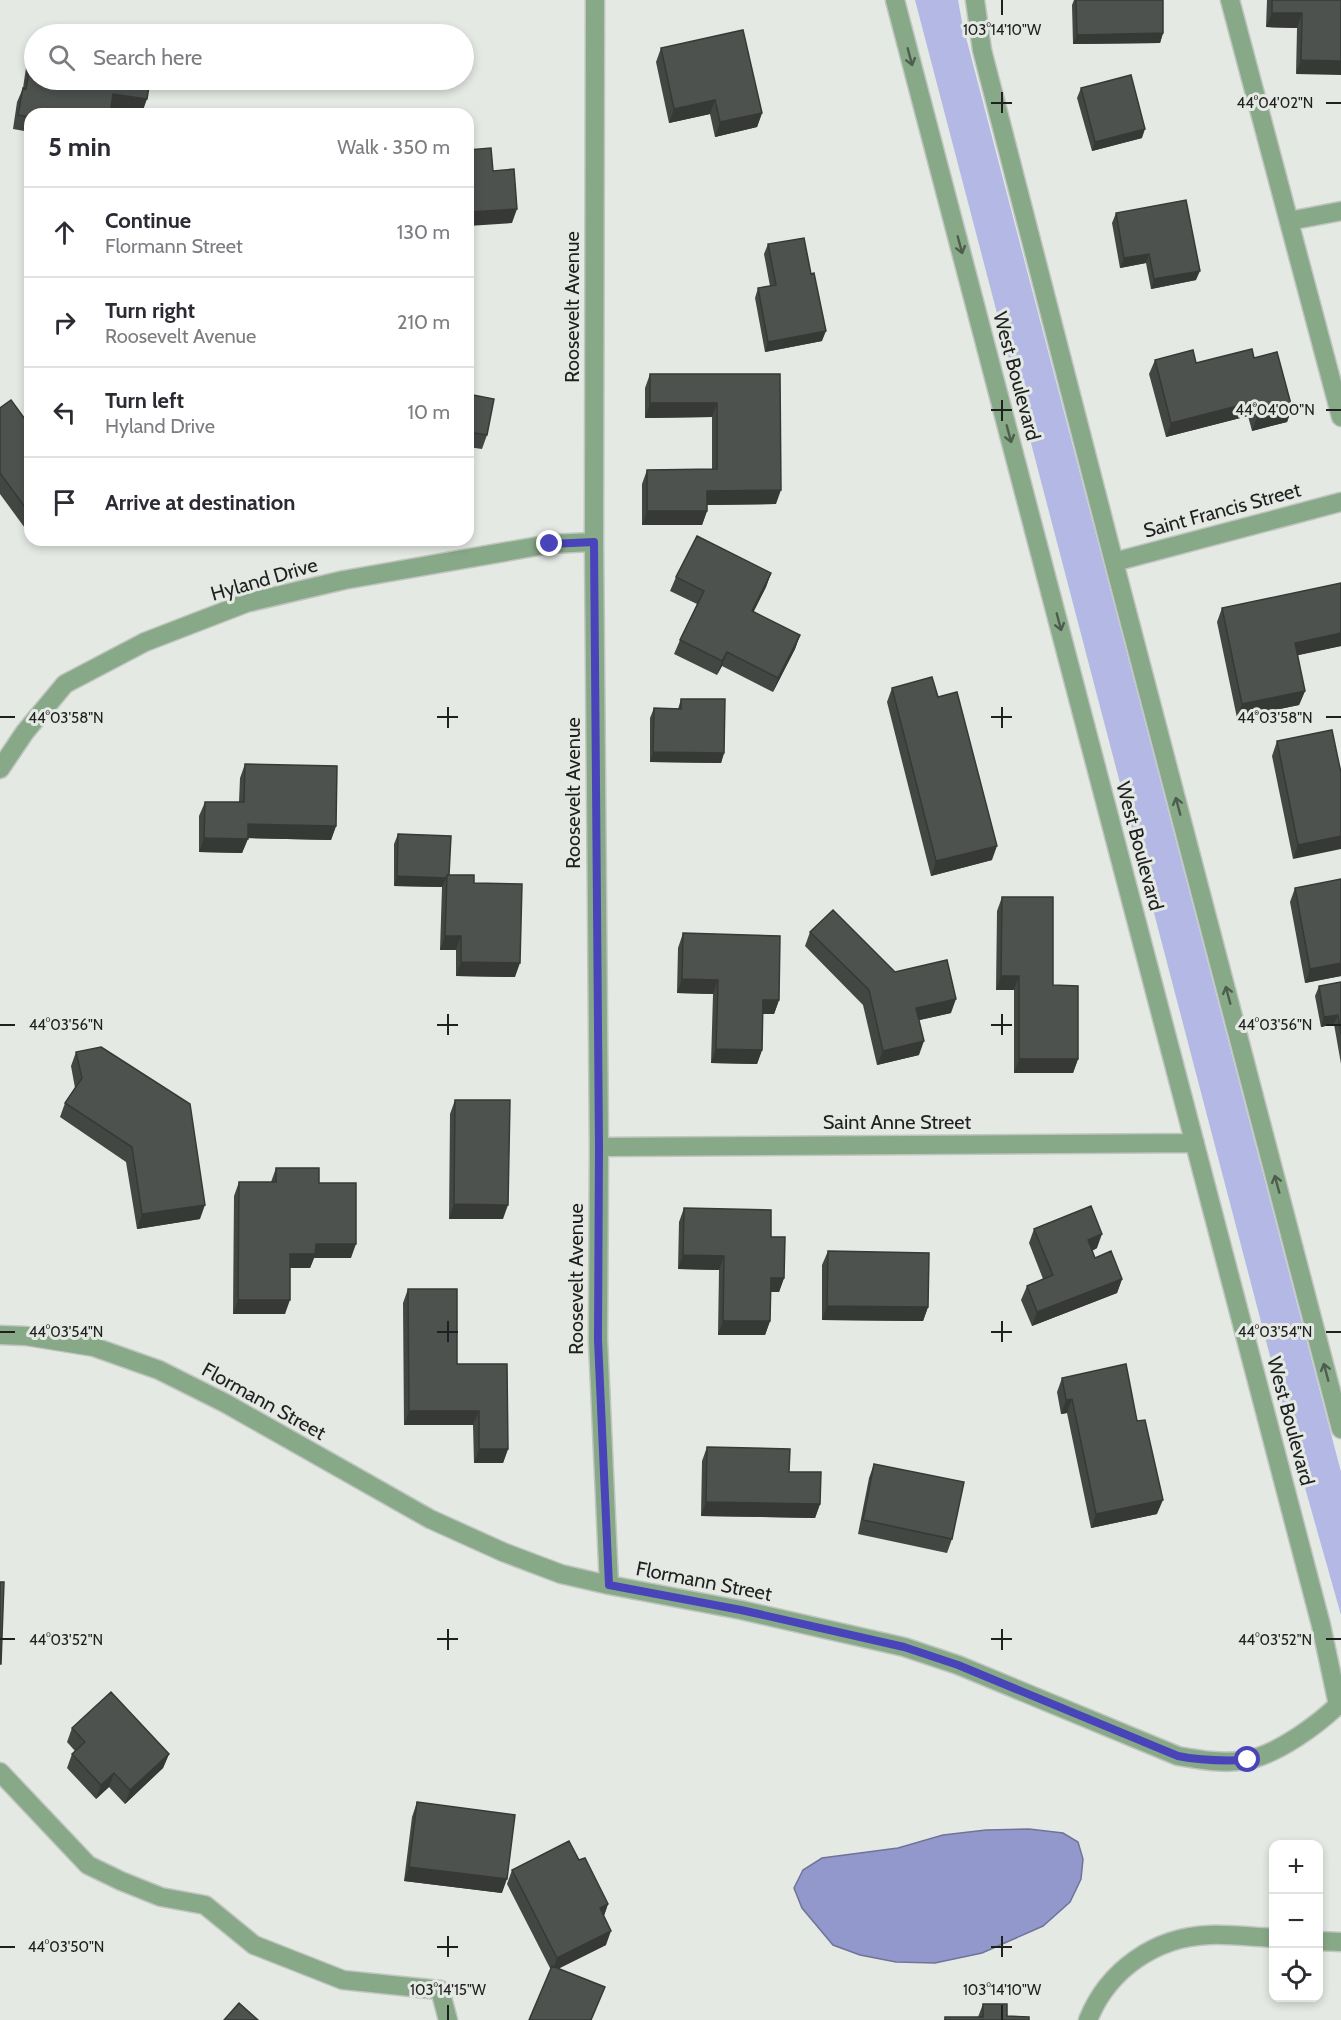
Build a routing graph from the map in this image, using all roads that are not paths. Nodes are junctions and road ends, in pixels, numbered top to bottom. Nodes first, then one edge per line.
1 (595, 0) edge
2 (895, 0) edge
3 (975, 0) edge
4 (1230, 0) edge
5 (1341, 211) edge
6 (1290, 221) junction
7 (1341, 417) edge
8 (1341, 502) edge
9 (594, 542) junction
10 (1114, 562) junction
11 (0, 769) edge
12 (1195, 1143) junction
13 (599, 1147) junction
14 (0, 1335) edge
15 (1341, 1429) edge
16 (609, 1585) junction
17 (1339, 1703) edge
18 (0, 1772) edge
19 (1269, 1938) edge
20 (1323, 1941) edge
21 (1341, 1942) edge
22 (448, 2020) edge
23 (1088, 2020) edge

1 - 9 street, Roosevelt Avenue
2 -> 12 street, West Boulevard
3 - 10 street
4 - 6 street
5 - 6 street
6 - 7 street
8 - 10 street, Saint Francis Street
9 - 11 street, Hyland Drive
9 - 13 street, Roosevelt Avenue
15 -> 10 street
12 - 13 street, Saint Anne Street
12 - 17 street, West Boulevard
13 - 16 street, Roosevelt Avenue
14 - 16 street, Flormann Street
16 - 17 street, Flormann Street
18 - 22 street
19 - 23 street
20 - 21 street

